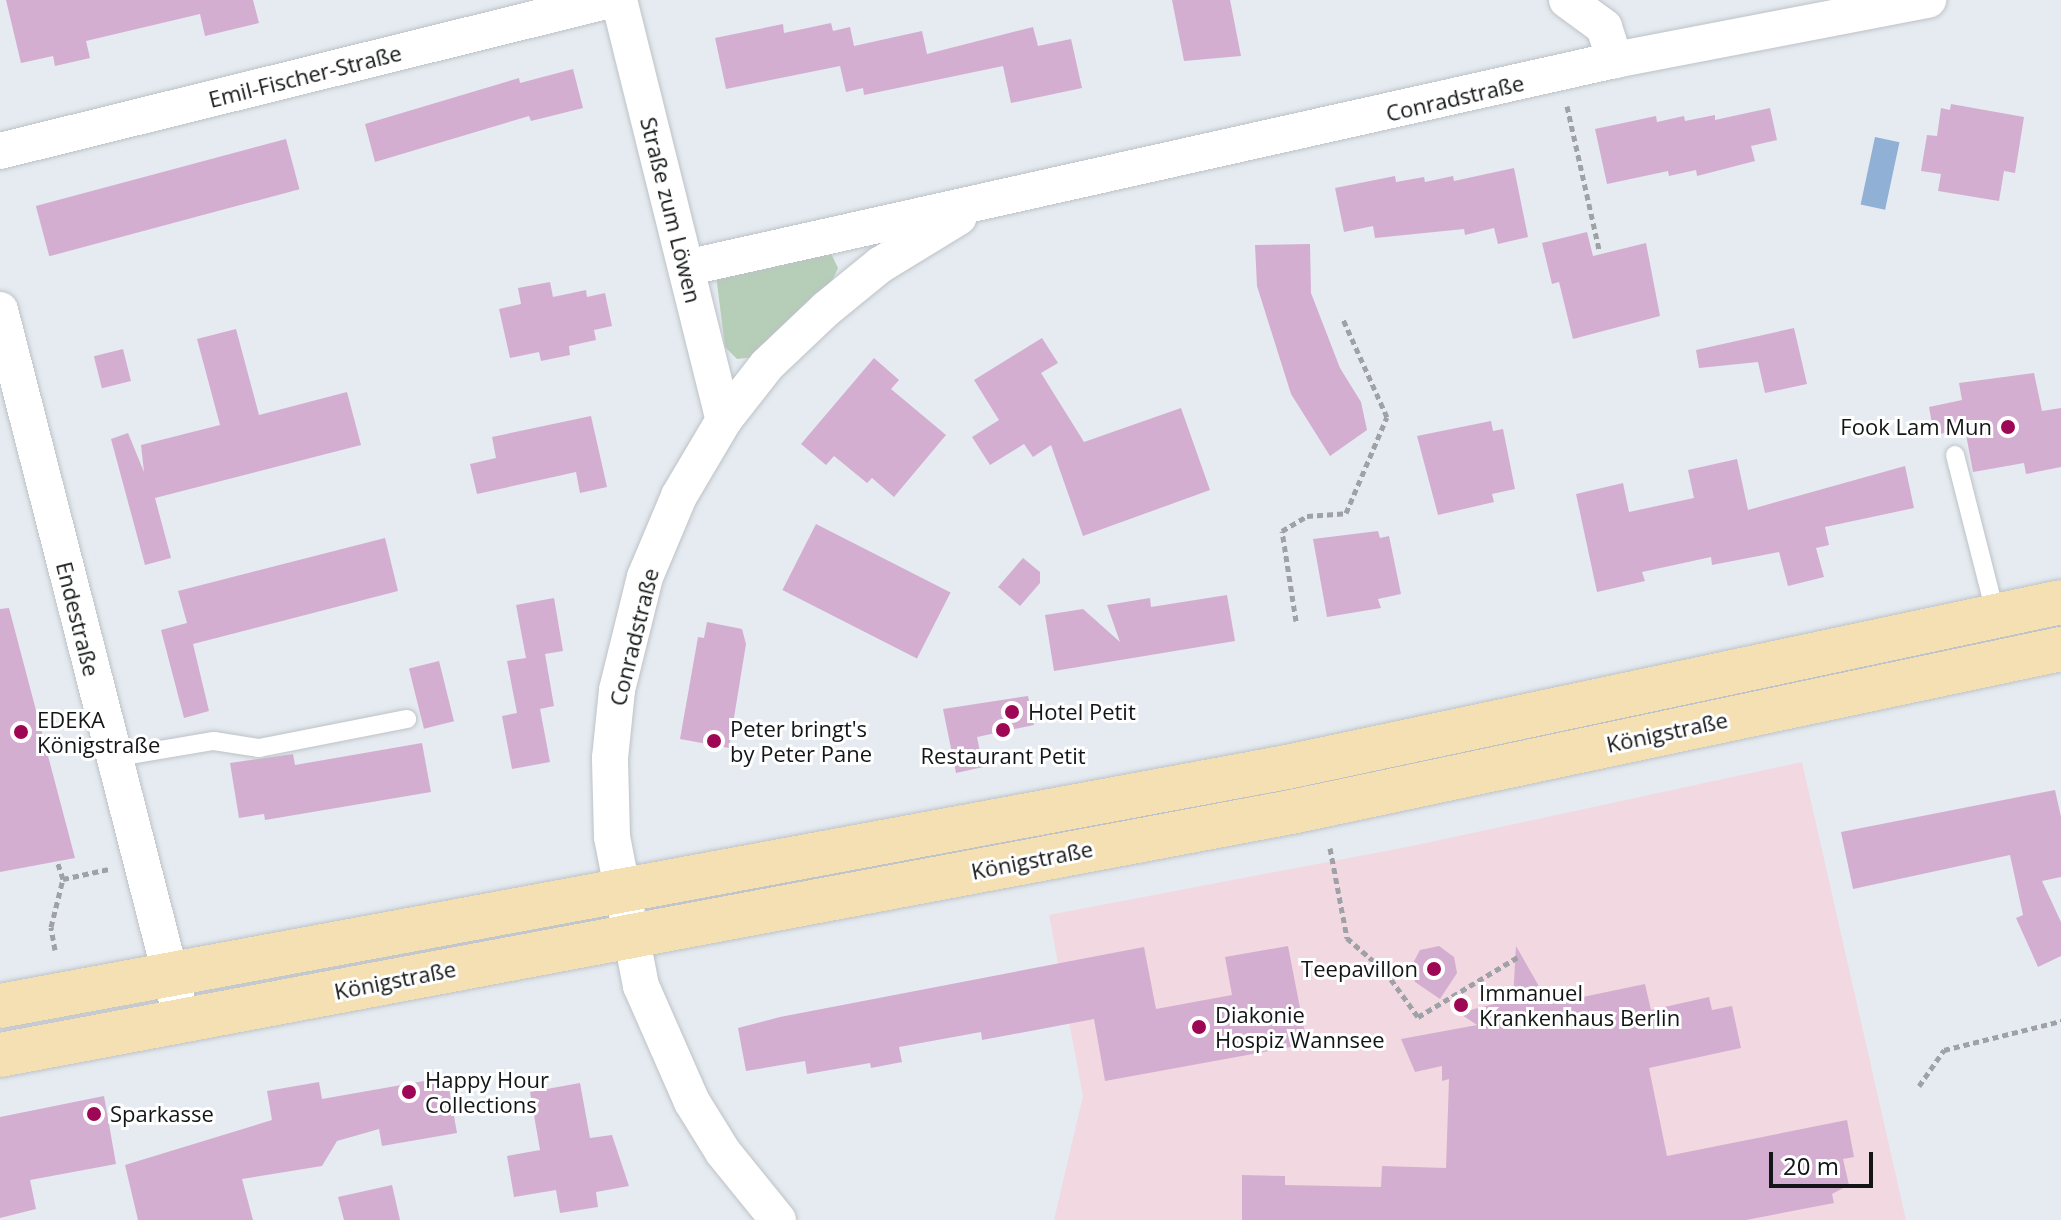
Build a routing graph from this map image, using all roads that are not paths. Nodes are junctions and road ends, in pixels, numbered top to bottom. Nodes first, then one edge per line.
1 (610, 0) edge
2 (619, 0) edge
3 (1567, 0) edge
4 (1928, 0) edge
5 (1615, 60) junction
6 (0, 151) edge
7 (984, 202) junction
8 (686, 268) junction
9 (0, 310) edge
10 (724, 420) junction
11 (1955, 455) dead end
12 (2061, 602) edge
13 (1996, 616) junction
14 (2061, 649) edge
15 (407, 719) dead end
16 (113, 758) junction
17 (1342, 779) junction
18 (1292, 789) junction
19 (618, 890) junction
20 (739, 892) junction
21 (628, 937) junction
22 (170, 974) junction
23 (0, 1006) edge
24 (182, 1020) junction
25 (0, 1055) edge
26 (778, 1220) edge

1 - 6 street, Emil-Fischer-Straße
2 - 8 street, Straße zum Löwen
3 - 5 street
4 - 5 street, Conradstraße
5 - 7 street, Conradstraße
7 - 8 street, Conradstraße
7 - 10 street, Conradstraße
8 - 10 street, Straße zum Löwen
9 - 16 street, Endestraße
10 - 19 street, Conradstraße
11 - 13 lane
12 - 13 main road, Königstraße
13 - 17 main road, Königstraße
14 - 17 main road, Königstraße
15 - 16 lane
16 - 22 street, Endestraße
17 - 18 main road, Königstraße
18 - 20 main road, Königstraße
18 - 20 main road, Königstraße
19 - 20 main road, Königstraße
19 - 21 street, Conradstraße
19 - 22 main road, Königstraße
20 - 21 main road, Königstraße
21 - 24 main road, Königstraße
21 - 26 street, Conradstraße
22 - 23 main road, Königstraße
22 - 24 street, Endestraße
24 - 25 main road, Königstraße

